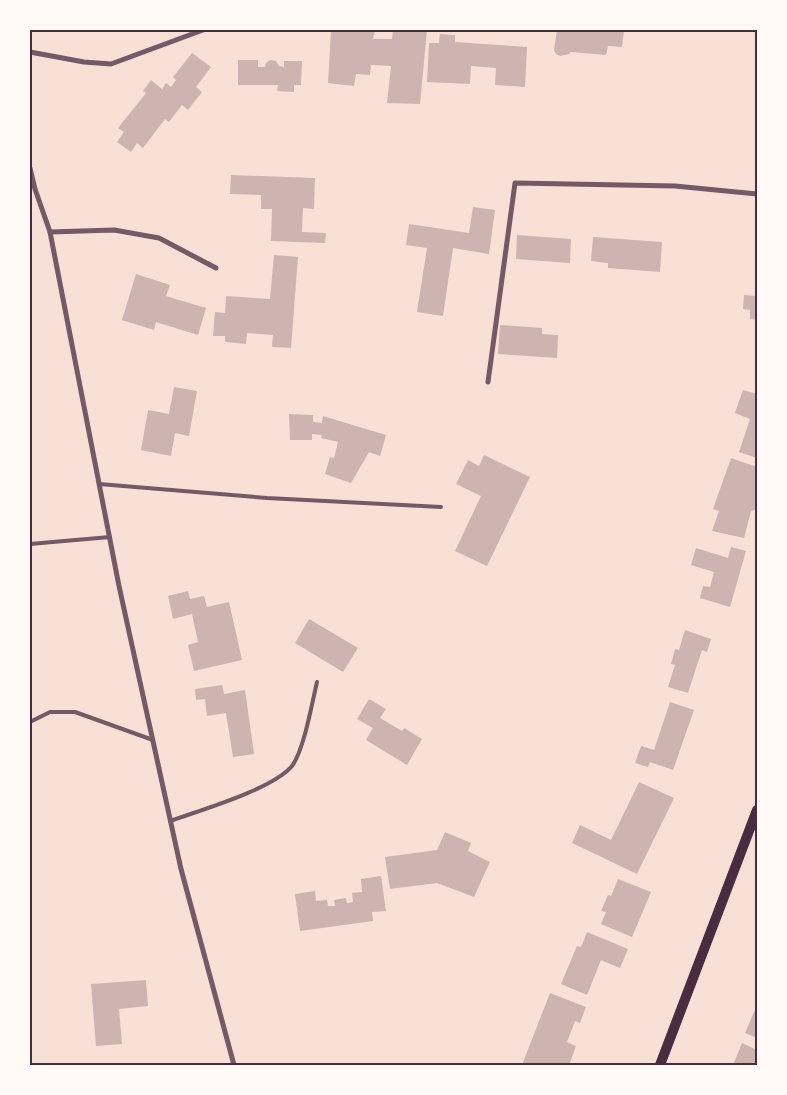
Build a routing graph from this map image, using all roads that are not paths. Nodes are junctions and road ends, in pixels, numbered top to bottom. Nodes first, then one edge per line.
1 (203, 30) edge
2 (30, 52) edge
3 (30, 168) edge
4 (33, 189) edge
5 (757, 194) edge
6 (50, 232) junction
7 (216, 268) dead end
8 (488, 382) dead end
9 (99, 484) junction
10 (441, 507) dead end
11 (110, 537) junction
12 (30, 544) edge
13 (317, 682) dead end
14 (30, 722) edge
15 (153, 740) junction
16 (757, 810) edge
17 (170, 821) junction
18 (234, 1065) edge
19 (660, 1065) edge

1 - 2 street
3 - 4 street
4 - 6 street
5 - 8 street
6 - 7 street
6 - 9 street
9 - 10 lane
9 - 11 street
11 - 12 lane
11 - 15 street
13 - 17 lane
14 - 15 lane
15 - 17 street
16 - 19 main road
17 - 18 street

